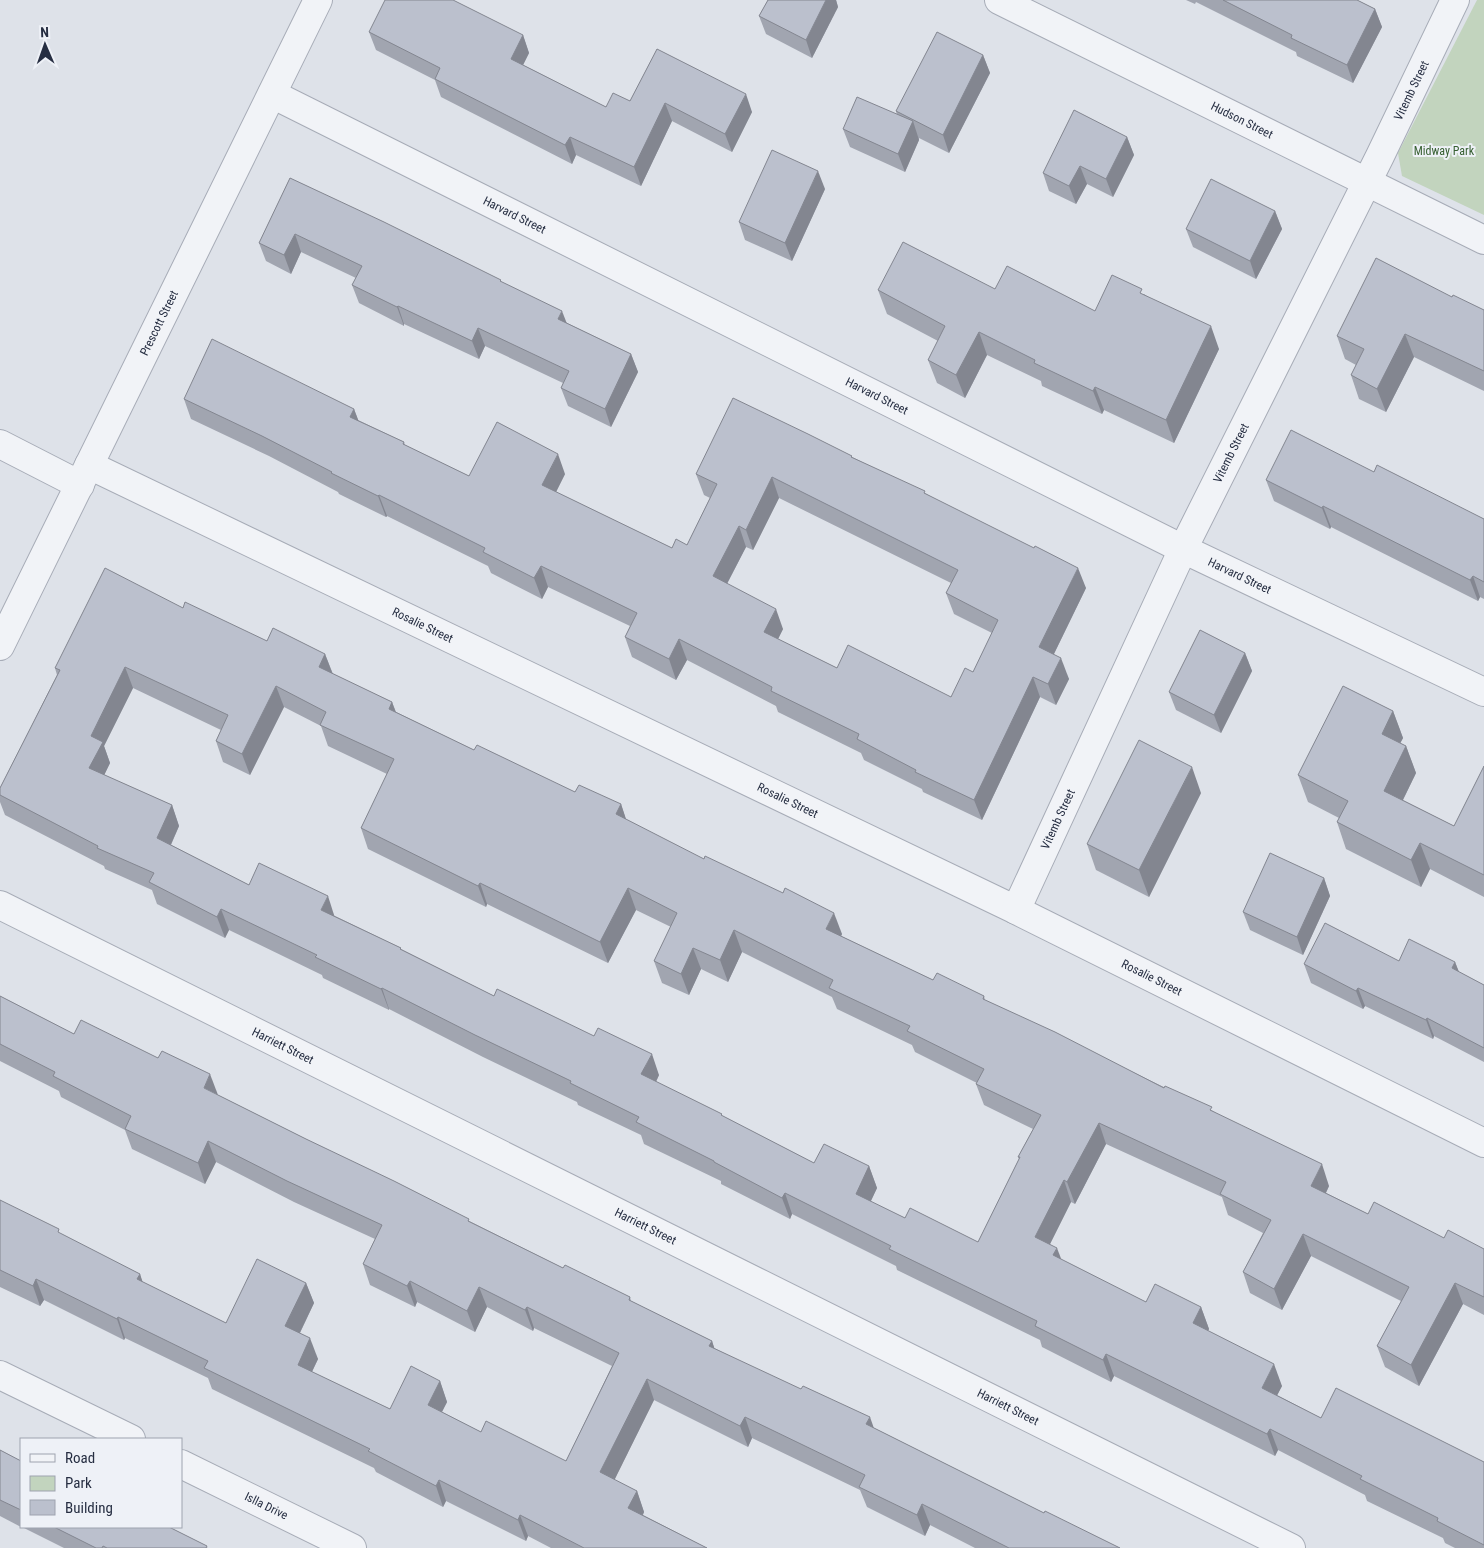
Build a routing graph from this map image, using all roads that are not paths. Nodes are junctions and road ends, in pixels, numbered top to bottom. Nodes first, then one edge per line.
1 (318, 0) edge
2 (1000, 0) edge
3 (1455, 0) edge
4 (272, 94) junction
5 (1366, 181) junction
6 (1484, 240) edge
7 (0, 444) edge
8 (84, 475) junction
9 (1183, 549) junction
10 (0, 646) edge
11 (1484, 692) edge
12 (0, 905) edge
13 (1016, 910) junction
14 (1484, 1142) edge
15 (0, 1375) edge
16 (129, 1438) edge
17 (182, 1464) edge
18 (352, 1548) edge
19 (1291, 1548) edge

1 - 4 street, Prescott Street
2 - 5 street, Hudson Street
3 - 5 street, Vitemb Street
4 - 8 street, Prescott Street
4 - 9 street, Harvard Street
5 - 6 street, Hudson Street
5 - 9 street, Vitemb Street
7 - 8 street, Rosalie Street
8 - 10 street, Prescott Street
8 - 13 street, Rosalie Street
9 - 11 street, Harvard Street
9 - 13 street, Vitemb Street
12 - 19 street, Harriett Street
13 - 14 street, Rosalie Street
15 - 16 street
17 - 18 street, Islla Drive

